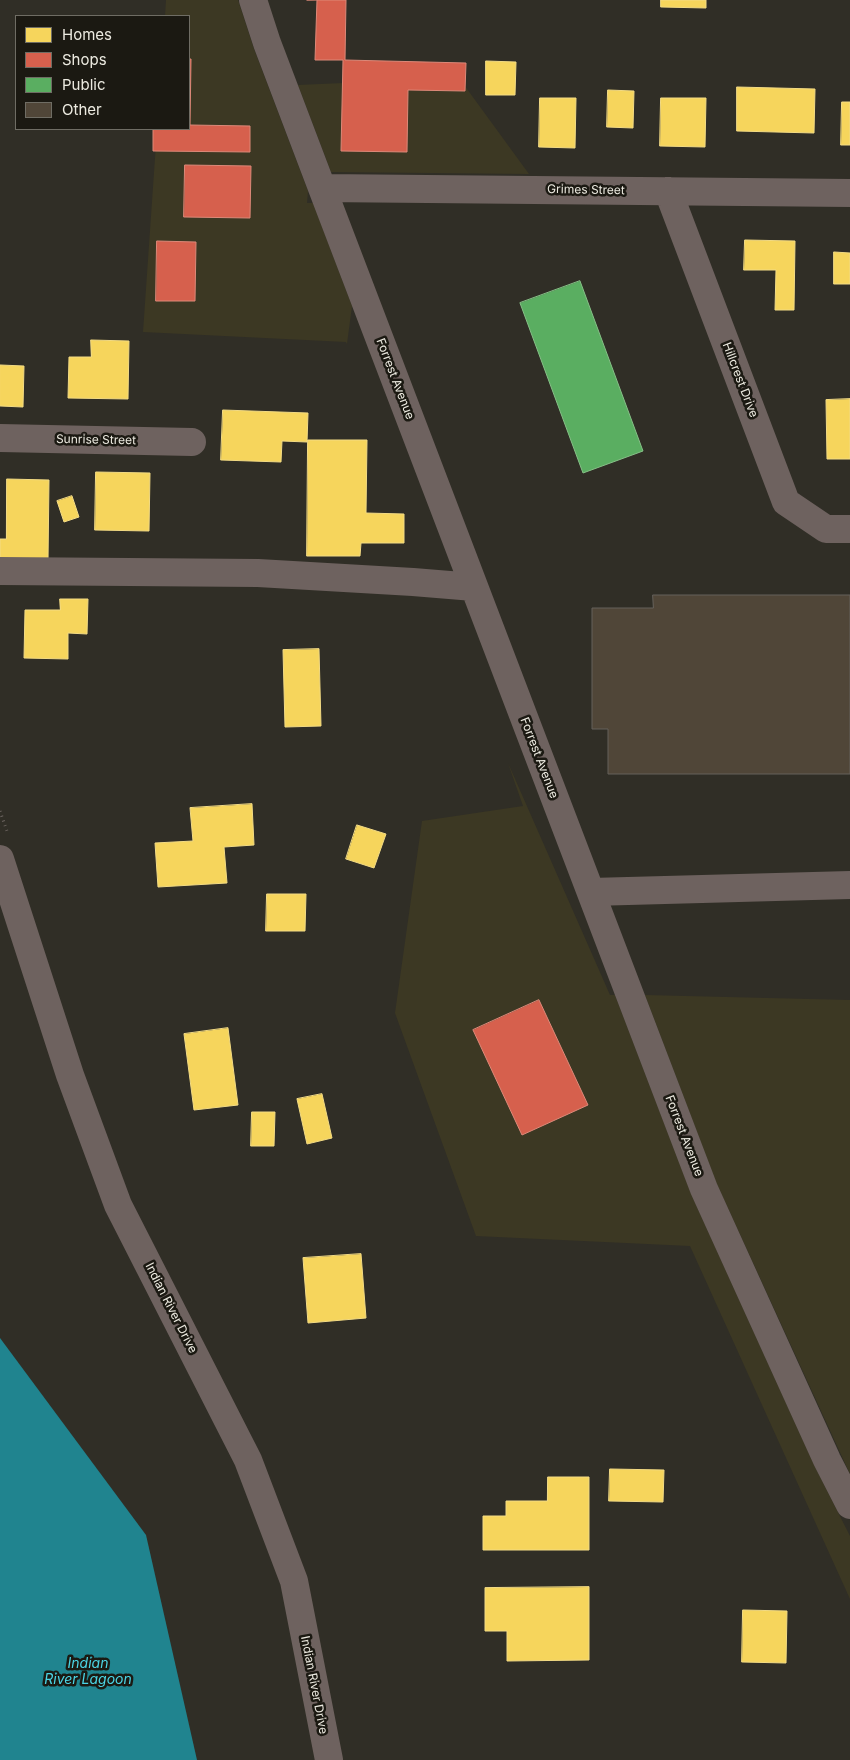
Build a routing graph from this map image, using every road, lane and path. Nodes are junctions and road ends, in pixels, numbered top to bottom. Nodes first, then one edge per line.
1 (253, 0) edge
2 (322, 188) junction
3 (668, 191) junction
4 (850, 193) edge
5 (0, 438) edge
6 (192, 442) dead end
7 (850, 529) edge
8 (0, 570) edge
9 (474, 587) junction
10 (0, 859) edge
11 (850, 885) edge
12 (591, 892) junction
13 (850, 1505) edge
14 (329, 1760) edge

1 - 2 street, Forrest Avenue
2 - 3 street, Grimes Street
2 - 9 street, Forrest Avenue
3 - 4 street, Grimes Street
3 - 7 street, Hillcrest Drive
5 - 6 street, Sunrise Street
8 - 9 street
9 - 12 street, Forrest Avenue
10 - 14 street, Indian River Drive
11 - 12 street
12 - 13 street, Forrest Avenue

